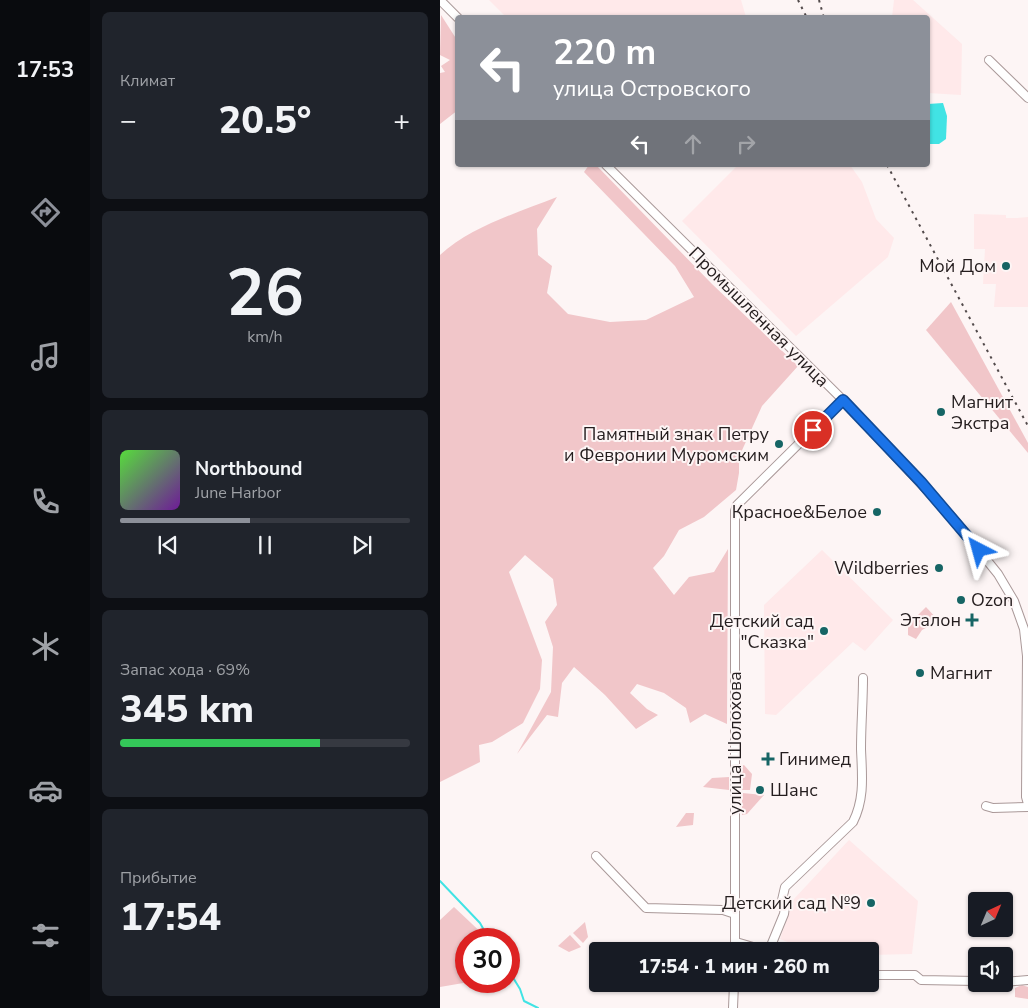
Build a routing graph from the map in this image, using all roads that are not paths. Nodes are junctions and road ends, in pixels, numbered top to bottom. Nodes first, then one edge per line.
1 (440, 0) edge
2 (455, 15) edge
3 (989, 60) dead end
4 (1028, 98) edge
5 (608, 167) edge
6 (843, 400) junction
7 (864, 678) dead end
8 (1027, 792) edge
9 (986, 806) dead end
10 (1028, 806) edge
11 (596, 856) dead end
12 (735, 914) junction
13 (736, 942) edge
14 (772, 942) edge
15 (879, 975) edge
16 (1028, 980) edge
17 (968, 981) edge
18 (1013, 981) edge
19 (734, 992) edge
20 (733, 1008) edge

1 - 2 street
3 - 4 street
5 - 6 street, Промышленная улица
6 - 8 street, Промышленная улица
6 - 12 street, улица Шолохова
7 - 14 street
8 - 10 street, Промышленная улица
9 - 10 street
11 - 12 street
12 - 13 street, улица Шолохова
15 - 17 street
16 - 18 street
19 - 20 street

